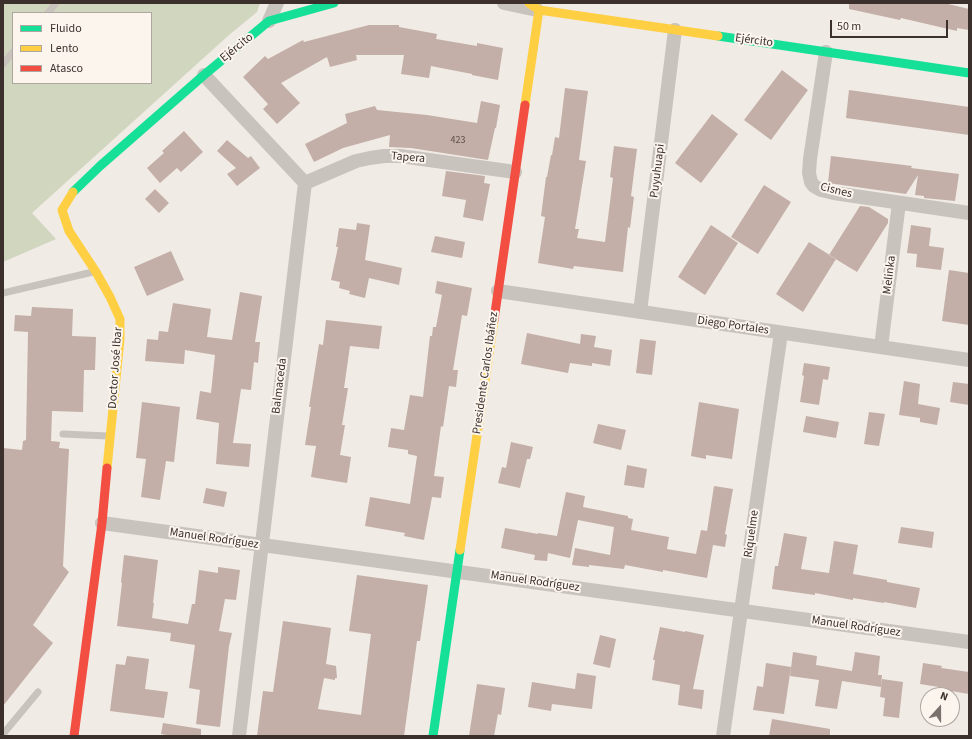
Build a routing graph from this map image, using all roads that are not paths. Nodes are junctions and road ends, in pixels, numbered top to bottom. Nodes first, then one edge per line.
1 (56, 3) edge
2 (277, 3) edge
3 (334, 3) edge
4 (504, 3) edge
5 (534, 7) edge
6 (49, 12) edge
7 (269, 22) junction
8 (675, 30) junction
9 (826, 52) junction
10 (12, 53) edge
11 (3, 64) edge
12 (969, 73) edge
13 (204, 75) junction
14 (515, 172) junction
15 (304, 183) junction
16 (899, 203) junction
17 (969, 213) edge
18 (96, 272) junction
19 (498, 292) junction
20 (3, 293) edge
21 (640, 312) junction
22 (781, 333) junction
23 (881, 347) junction
24 (969, 360) edge
25 (63, 434) dead end
26 (111, 436) junction
27 (102, 523) junction
28 (261, 545) junction
29 (457, 572) junction
30 (741, 611) junction
31 (969, 642) edge
32 (38, 692) dead end
33 (3, 734) edge
34 (74, 736) edge
35 (239, 736) edge
36 (433, 736) edge
37 (723, 736) edge

1 - 6 lane
2 - 7 street, Ejército
3 - 7 street, Ejército
4 - 5 street, Ejército
5 - 8 street, Ejército
5 - 14 street, Presidente Carlos Ibáñez
7 - 13 street, Ejército
8 - 9 street, Ejército
8 - 21 street, Puyuhuapi
9 - 12 street, Ejército
9 - 16 street, Cisnes
10 - 11 lane
13 - 15 street
13 - 18 street, Doctor José Ibar
14 - 15 street, Tapera
14 - 19 street, Presidente Carlos Ibáñez
15 - 28 street, Balmaceda
16 - 17 street, Cisnes
16 - 23 street, Melinka
18 - 20 lane
18 - 26 street, Doctor José Ibar
19 - 21 street, Diego Portales
19 - 29 street, Presidente Carlos Ibáñez
21 - 22 street, Diego Portales
22 - 23 street, Diego Portales
22 - 30 street, Riquelme
23 - 24 street, Diego Portales
25 - 26 lane
26 - 27 street, Doctor José Ibar
27 - 28 street, Manuel Rodríguez
27 - 34 street, Doctor José Ibar
28 - 29 street, Manuel Rodríguez
28 - 35 street, Balmaceda
29 - 30 street, Manuel Rodríguez
29 - 36 street, Presidente Carlos Ibáñez
30 - 31 street, Manuel Rodríguez
30 - 37 street, Riquelme
32 - 33 lane

